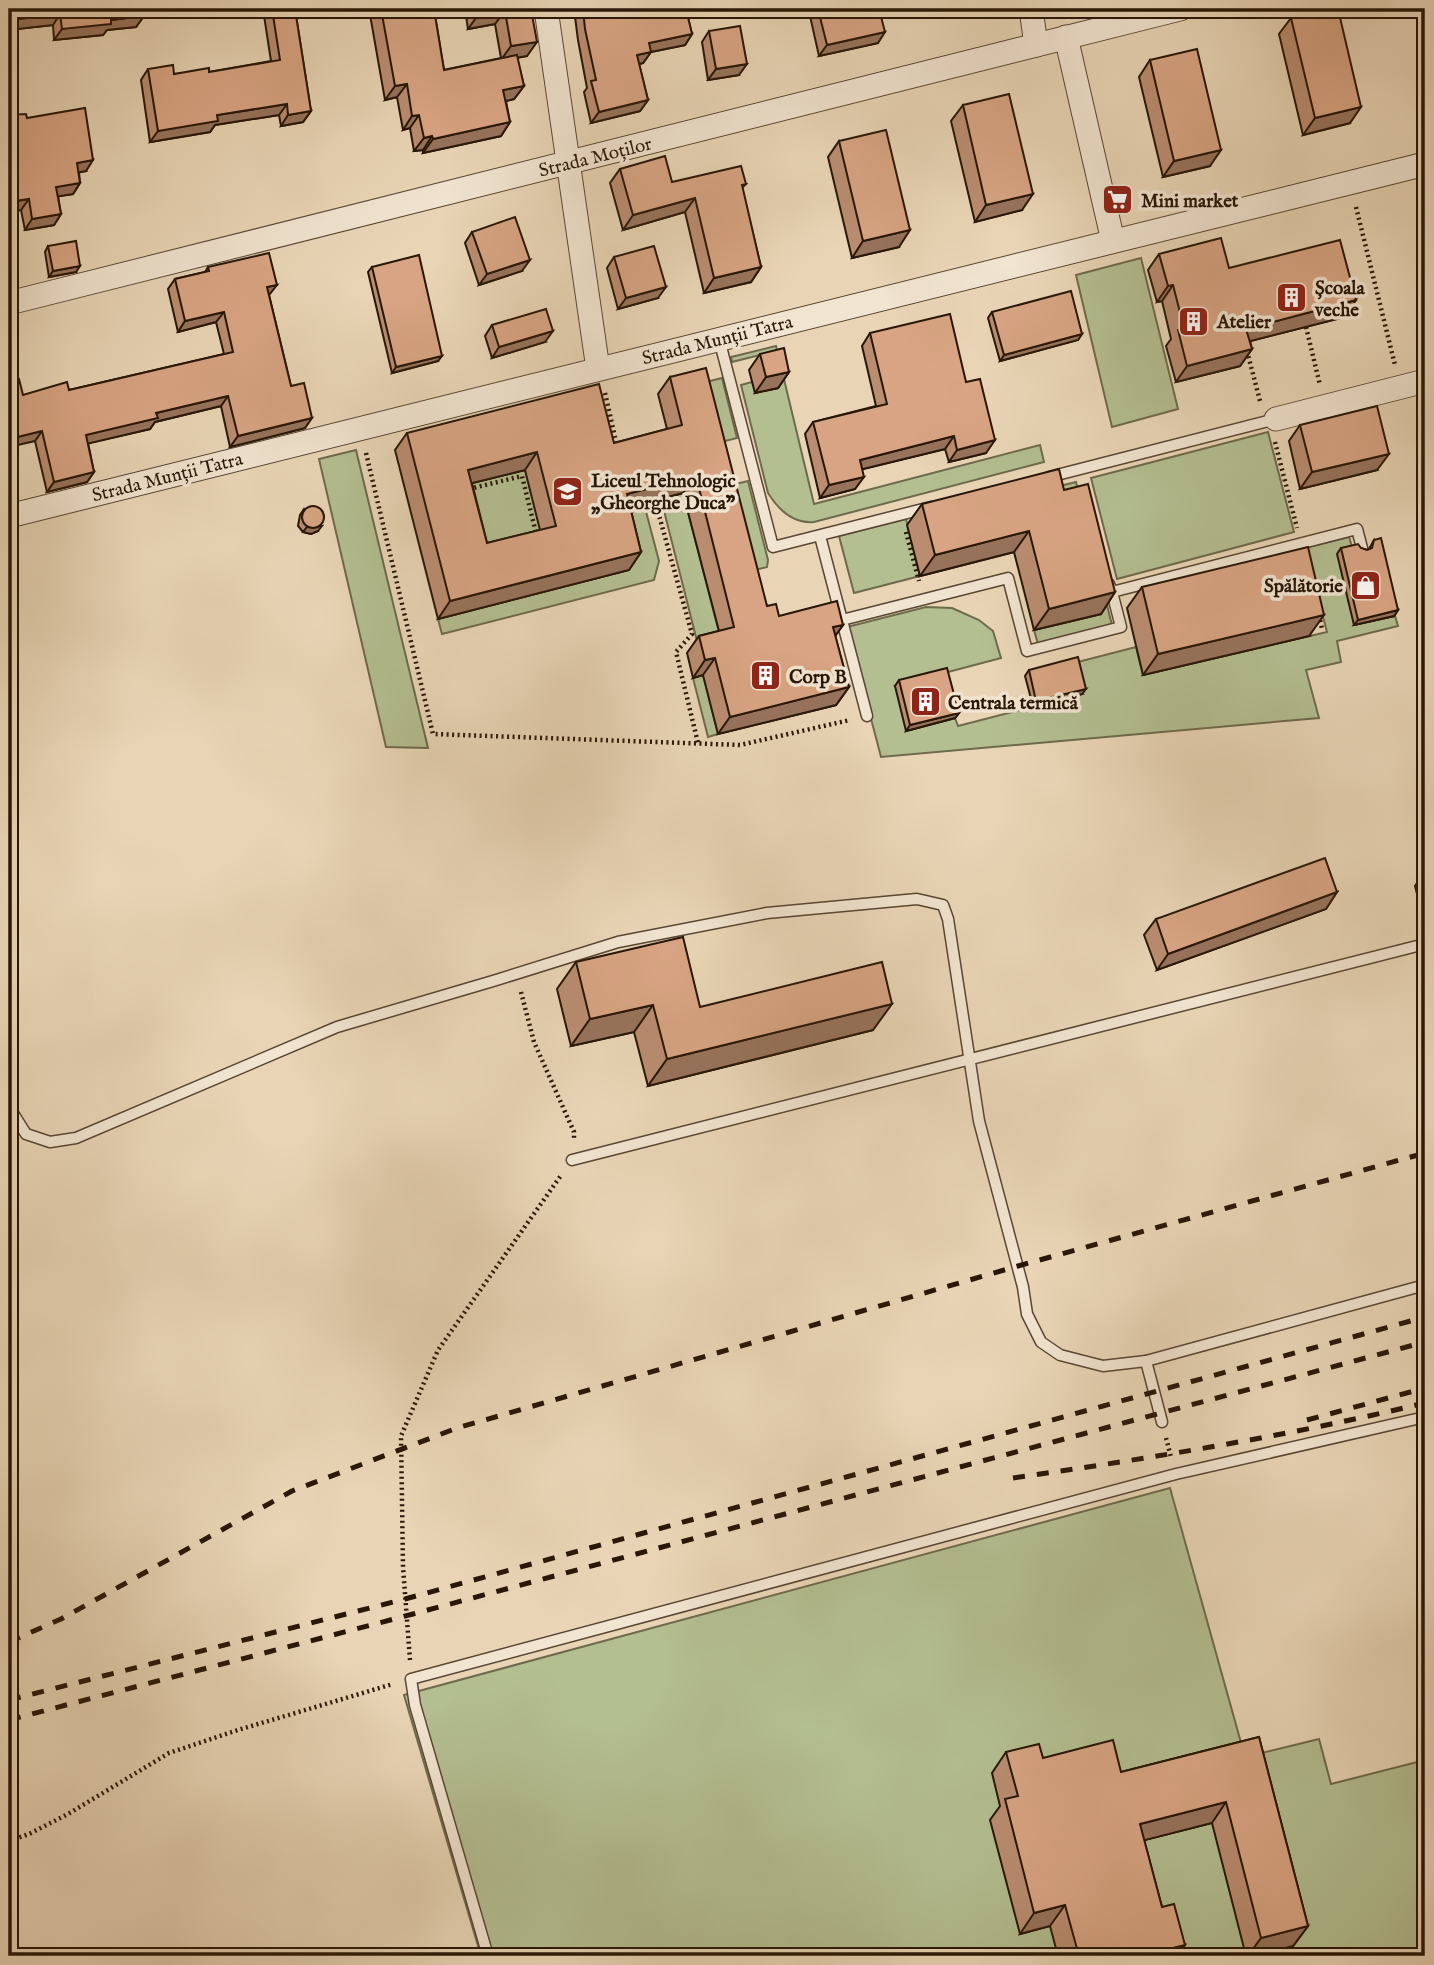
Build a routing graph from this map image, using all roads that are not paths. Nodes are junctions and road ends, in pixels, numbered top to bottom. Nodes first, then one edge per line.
1 (546, 9) edge
2 (1031, 9) edge
3 (1181, 9) edge
4 (1066, 37) junction
5 (1036, 45) junction
6 (569, 162) junction
7 (1425, 164) edge
8 (1113, 241) junction
9 (9, 303) edge
10 (719, 339) junction
11 (598, 369) junction
12 (1425, 382) edge
13 (1270, 420) joint
14 (1080, 469) junction
15 (1041, 479) edge
16 (1083, 482) edge
17 (940, 505) edge
18 (9, 516) edge
19 (820, 536) junction
20 (1362, 548) edge
21 (1105, 568) edge
22 (1112, 592) junction
23 (842, 621) junction
24 (867, 716) road end
25 (1425, 944) edge
26 (970, 1060) junction
27 (9, 1107) edge
28 (572, 1160) road end
29 (1425, 1285) edge
30 (1146, 1362) junction
31 (1425, 1419) edge
32 (1162, 1422) road end
33 (488, 1956) edge

1 - 6 street
2 - 5 street
3 - 4 street, Strada Moților
4 - 5 street, Strada Moților
4 - 8 street
5 - 6 street, Strada Moților
6 - 9 street, Strada Moților
6 - 11 street
7 - 8 street, Strada Munții Tatra
8 - 10 street, Strada Munții Tatra
10 - 11 street, Strada Munții Tatra
10 - 19 lane
11 - 18 street, Strada Munții Tatra
12 - 13 street
13 - 14 lane
14 - 15 lane
14 - 16 lane
17 - 19 lane
19 - 23 lane
20 - 22 lane
21 - 22 lane
22 - 23 lane
23 - 24 lane
25 - 26 lane
26 - 27 lane
26 - 28 lane
26 - 30 lane
29 - 30 lane
30 - 32 lane
31 - 33 lane

